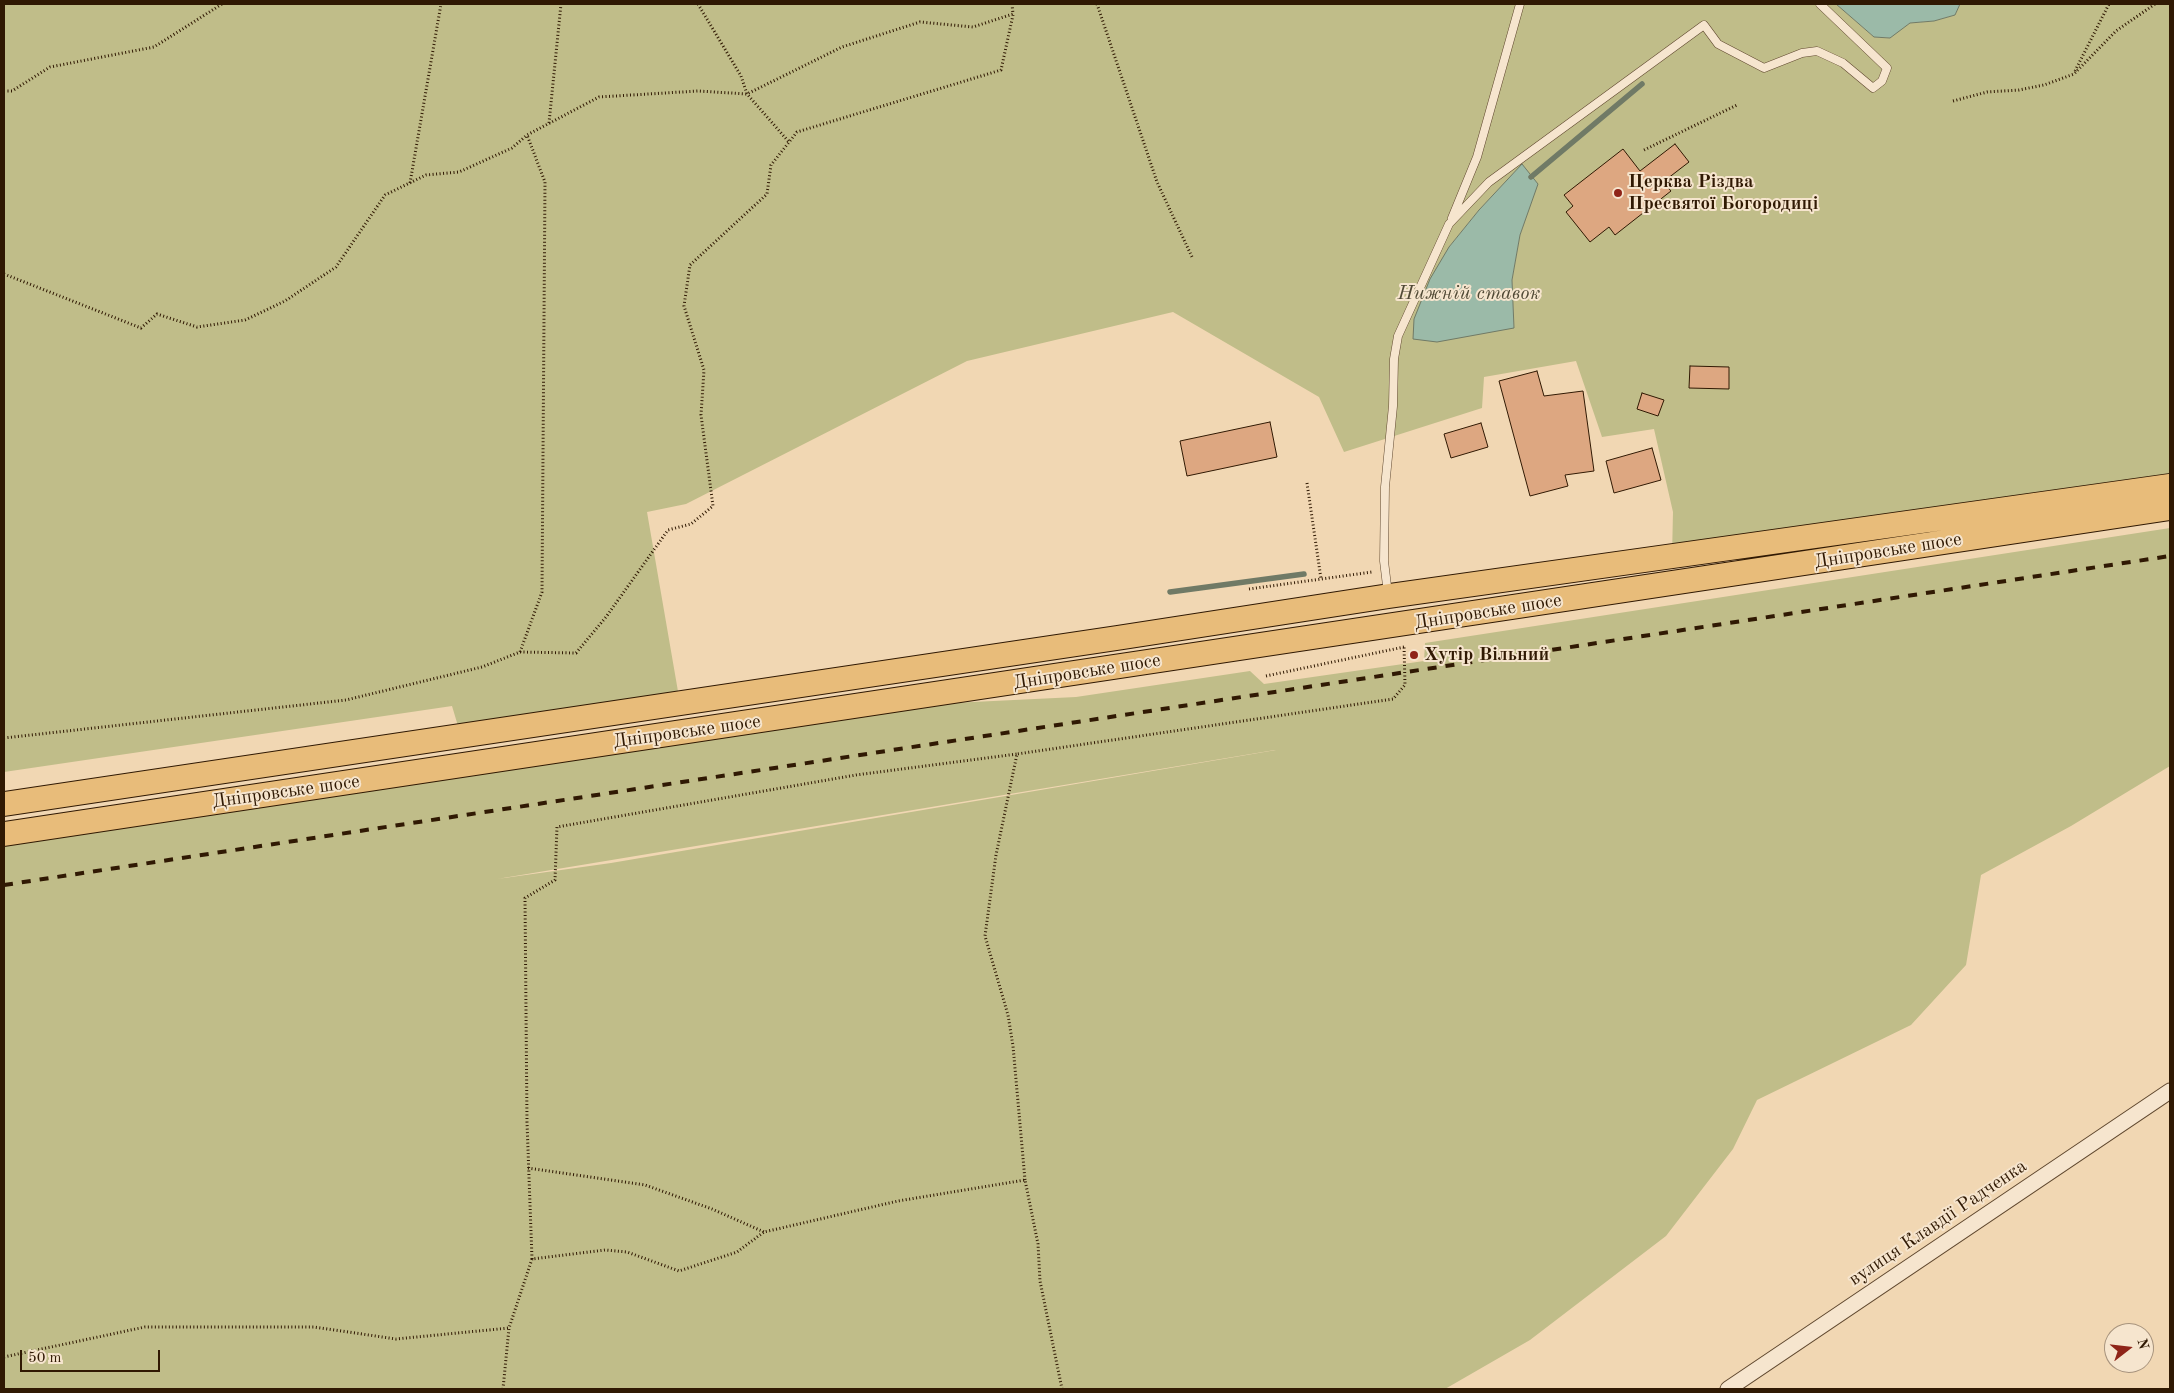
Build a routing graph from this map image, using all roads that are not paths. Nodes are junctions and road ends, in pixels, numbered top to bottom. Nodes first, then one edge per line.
1 (1520, 4) edge
2 (1820, 4) edge
3 (1449, 224) junction
4 (2170, 486) edge
5 (2170, 508) edge
6 (1388, 596) junction
7 (4, 804) edge
8 (4, 834) edge
9 (2170, 1091) edge
10 (1728, 1389) edge

1 - 3 lane
2 - 3 lane
3 - 6 lane
4 - 6 main road, Дніпровське шосе
5 - 8 main road, Дніпровське шосе
6 - 7 main road, Дніпровське шосе
9 - 10 street, вулиця Клавдії Радченка

